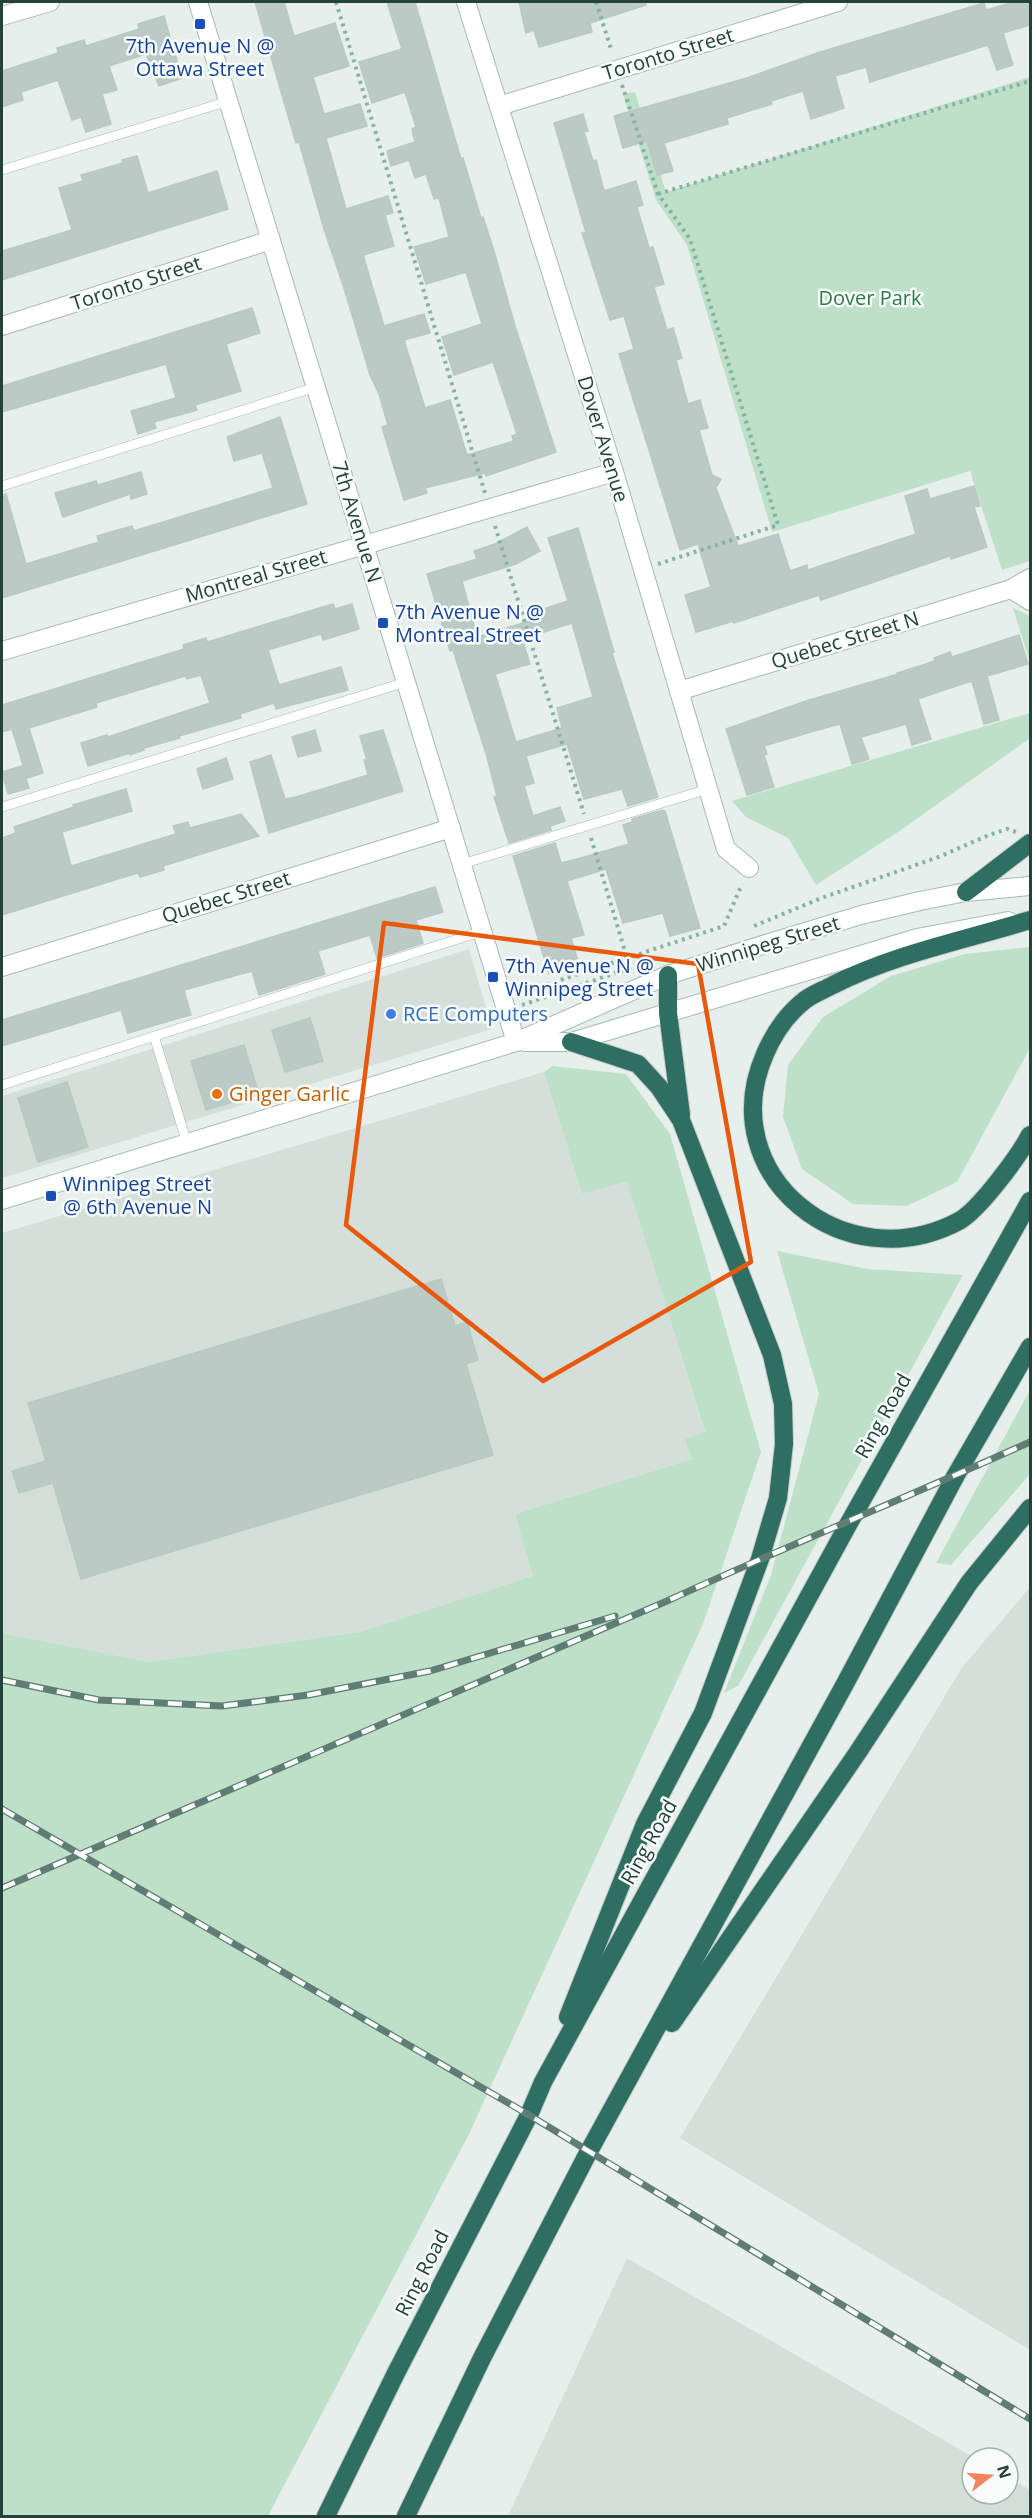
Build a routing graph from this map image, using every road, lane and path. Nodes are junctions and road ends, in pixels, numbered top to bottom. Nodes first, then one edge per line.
1 (50, 2) edge
2 (198, 2) edge
3 (336, 2) edge
4 (466, 2) edge
5 (596, 2) edge
6 (838, 2) edge
7 (2, 16) edge
8 (617, 70) junction
9 (1030, 81) edge
10 (229, 101) junction
11 (499, 106) junction
12 (2, 170) edge
13 (658, 194) junction
14 (271, 240) junction
15 (2, 326) edge
16 (316, 387) junction
17 (614, 472) junction
18 (2, 486) edge
19 (490, 508) junction
20 (364, 544) junction
21 (643, 569) junction
22 (1030, 578) edge
23 (1011, 589) junction
24 (1030, 601) edge
25 (2, 651) edge
26 (406, 681) junction
27 (679, 691) junction
28 (708, 789) junction
29 (2, 807) edge
30 (587, 826) junction
31 (451, 828) junction
32 (1029, 844) edge
33 (462, 864) junction
34 (749, 868) joint
35 (1030, 886) edge
36 (966, 892) junction
37 (1030, 919) edge
38 (750, 928) dead end
39 (483, 931) junction
40 (627, 958) junction
41 (653, 960) dead end
42 (2, 967) edge
43 (668, 975) junction
44 (505, 1005) junction
45 (668, 1013) junction
46 (154, 1036) junction
47 (516, 1042) junction
48 (571, 1042) junction
49 (2, 1085) edge
50 (681, 1120) junction
51 (1030, 1134) edge
52 (187, 1143) junction
53 (2, 1200) edge
54 (1030, 1201) edge
55 (1030, 1347) edge
56 (1030, 1508) edge
57 (615, 2106) junction
58 (529, 2115) junction
59 (327, 2517) edge
60 (406, 2517) edge

1 - 7 street
2 - 10 street, 7th Avenue N
3 - 19 path
4 - 11 street, Dover Avenue
5 - 8 path
6 - 8 street, Toronto Street
8 - 11 street, Toronto Street
8 - 13 path
9 - 13 path
10 - 12 lane
10 - 14 street, 7th Avenue N
11 - 17 street, Dover Avenue
13 - 21 path
14 - 15 street, Toronto Street
14 - 16 street, 7th Avenue N
16 - 18 lane
16 - 20 street, 7th Avenue N
17 - 19 street, Montreal Street
17 - 21 street, Dover Avenue
19 - 20 street, Montreal Street
19 - 30 path
20 - 25 street, Montreal Street
20 - 26 street, 7th Avenue N
21 - 27 street, Dover Avenue
22 - 23 street, Quebec Street N
23 - 24 street
23 - 27 street, Quebec Street N
26 - 29 lane
26 - 31 street, 7th Avenue N
27 - 28 street, Dover Avenue
28 - 30 lane
28 - 34 street, Dover Avenue
30 - 33 lane
30 - 40 path
31 - 33 street, 7th Avenue N
31 - 42 street, Quebec Street
32 - 36 highway
32 - 38 path
33 - 39 street, 7th Avenue N
34 - 40 path
35 - 36 street, Winnipeg Street
36 - 43 street, Winnipeg Street
37 - 45 street, Winnipeg Street
37 - 51 highway
39 - 44 street, 7th Avenue N
39 - 46 lane
40 - 44 path
41 - 44 path
43 - 45 highway
43 - 47 street, Winnipeg Street
44 - 47 street, 7th Avenue N
45 - 48 street, Winnipeg Street
45 - 50 highway
46 - 49 lane
46 - 52 lane
47 - 48 street, Winnipeg Street
47 - 52 street, Winnipeg Street
48 - 50 highway
50 - 58 highway
52 - 53 street, Winnipeg Street
54 - 58 highway, Ring Road
55 - 57 highway
56 - 57 highway
57 - 60 highway
58 - 59 highway, Ring Road

